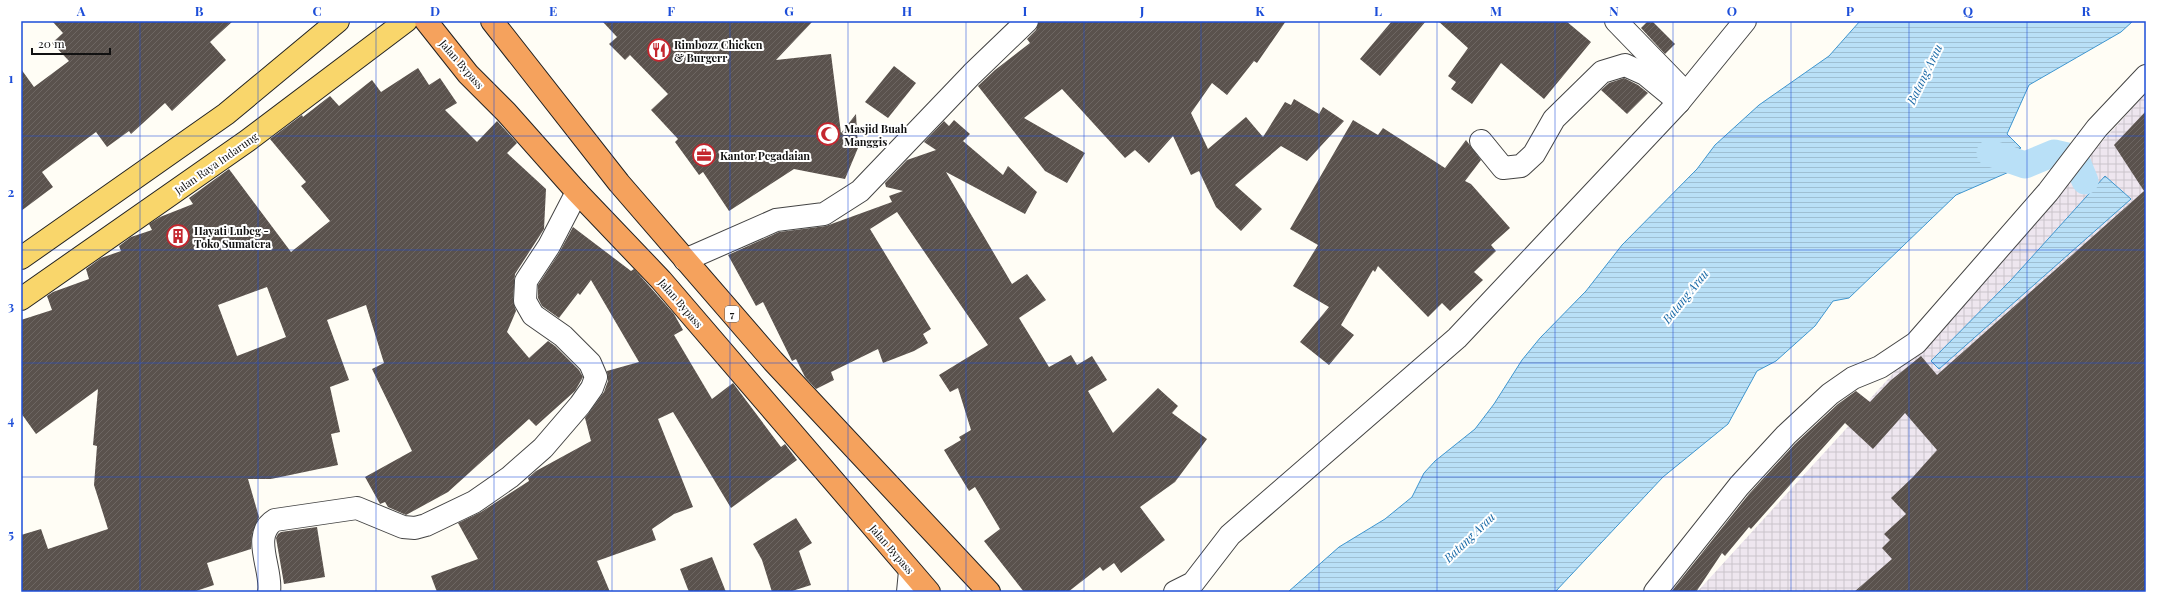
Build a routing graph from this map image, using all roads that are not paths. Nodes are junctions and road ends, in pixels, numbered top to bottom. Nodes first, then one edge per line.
1 (338, 21) edge
2 (406, 21) edge
3 (426, 21) edge
4 (492, 21) edge
5 (1027, 21) edge
6 (1616, 21) edge
7 (1745, 21) edge
8 (2146, 76) edge
9 (1683, 98) junction
10 (1480, 141) dead end
11 (572, 186) junction
12 (21, 258) edge
13 (685, 260) junction
14 (21, 299) edge
15 (909, 581) edge
16 (268, 592) edge
17 (929, 592) edge
18 (988, 592) edge
19 (1175, 592) edge
20 (1655, 592) edge

1 - 12 main road
2 - 14 main road, Jalan Raya Indarung
3 - 11 highway, Jalan Bypass
4 - 13 highway, 7
5 - 13 street
6 - 9 street
7 - 9 street
8 - 20 street
9 - 10 street
9 - 19 street
11 - 15 highway, Jalan Bypass
11 - 16 street
13 - 18 highway, 7
15 - 17 highway, Jalan Bypass

